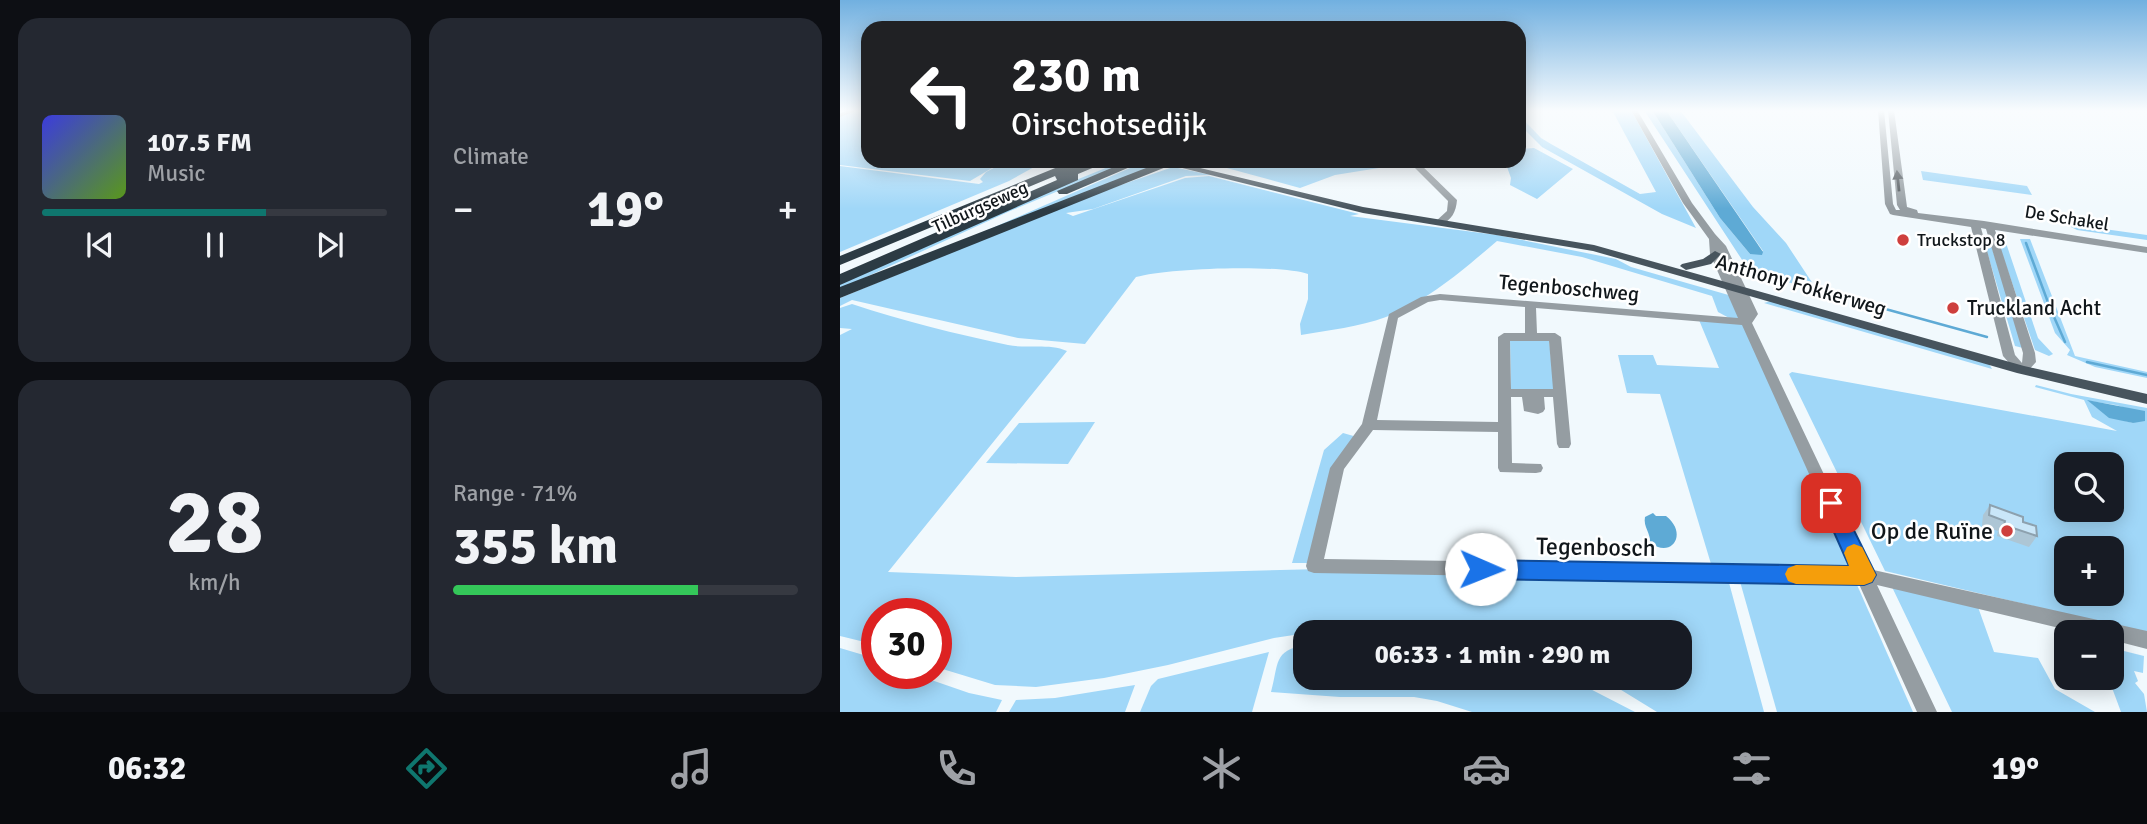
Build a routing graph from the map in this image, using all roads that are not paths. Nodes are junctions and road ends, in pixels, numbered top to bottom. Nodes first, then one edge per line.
1 (1654, 143) edge
2 (1884, 143) edge
3 (1895, 143) edge
4 (1036, 168) edge
5 (1065, 168) edge
6 (1086, 168) edge
7 (1099, 168) edge
8 (1121, 168) edge
9 (1152, 168) edge
10 (1191, 168) edge
11 (1215, 168) edge
12 (1419, 168) edge
13 (1445, 216) junction
14 (1982, 226) junction
15 (1713, 240) junction
16 (2147, 249) edge
17 (1715, 254) junction
18 (840, 255) edge
19 (840, 261) edge
20 (1686, 266) junction
21 (840, 272) edge
22 (840, 280) edge
23 (1733, 283) junction
24 (840, 293) edge
25 (1530, 304) junction
26 (1393, 316) joint
27 (1747, 321) junction
28 (1531, 337) junction
29 (2009, 356) junction
30 (2026, 366) junction
31 (2147, 390) edge
32 (1505, 393) junction
33 (1560, 393) junction
34 (2147, 399) edge
35 (1369, 425) junction
36 (1505, 427) junction
37 (1564, 444) dead end
38 (1536, 468) dead end
39 (1864, 575) junction
40 (2147, 640) edge
41 (1927, 712) edge

1 - 15 street
2 - 14 street, De Schakel
14 -> 3 street, De Schakel
4 - 18 highway
5 - 19 highway, Tilburgseweg
6 - 21 highway, Tilburgseweg
7 - 22 highway, Tilburgseweg
8 - 24 highway, Tilburgseweg
9 - 24 highway
10 - 13 main road, Anthony Fokkerweg
11 - 13 main road, Anthony Fokkerweg
12 - 13 street
13 - 20 main road, Anthony Fokkerweg
13 - 23 main road, Anthony Fokkerweg
14 - 16 street, De Schakel
14 - 29 street
14 - 30 street
15 - 17 street
15 - 23 street
17 - 20 main road
17 - 23 street
20 - 23 main road, Anthony Fokkerweg
23 - 27 street
23 - 29 main road, Anthony Fokkerweg
23 - 30 main road, Anthony Fokkerweg
25 - 26 street, Tegenboschweg
25 - 27 street, Tegenboschweg
25 - 28 street
26 - 35 street, Tegenbosch
27 - 39 street
28 - 32 street
28 - 33 street
29 - 30 main road, Anthony Fokkerweg
30 - 31 main road, Anthony Fokkerweg
30 - 34 main road, Anthony Fokkerweg
32 - 33 street
32 - 36 street
33 - 37 street
35 - 36 street
35 - 39 street, Tegenbosch
36 - 38 street
39 - 40 street
39 - 41 street

